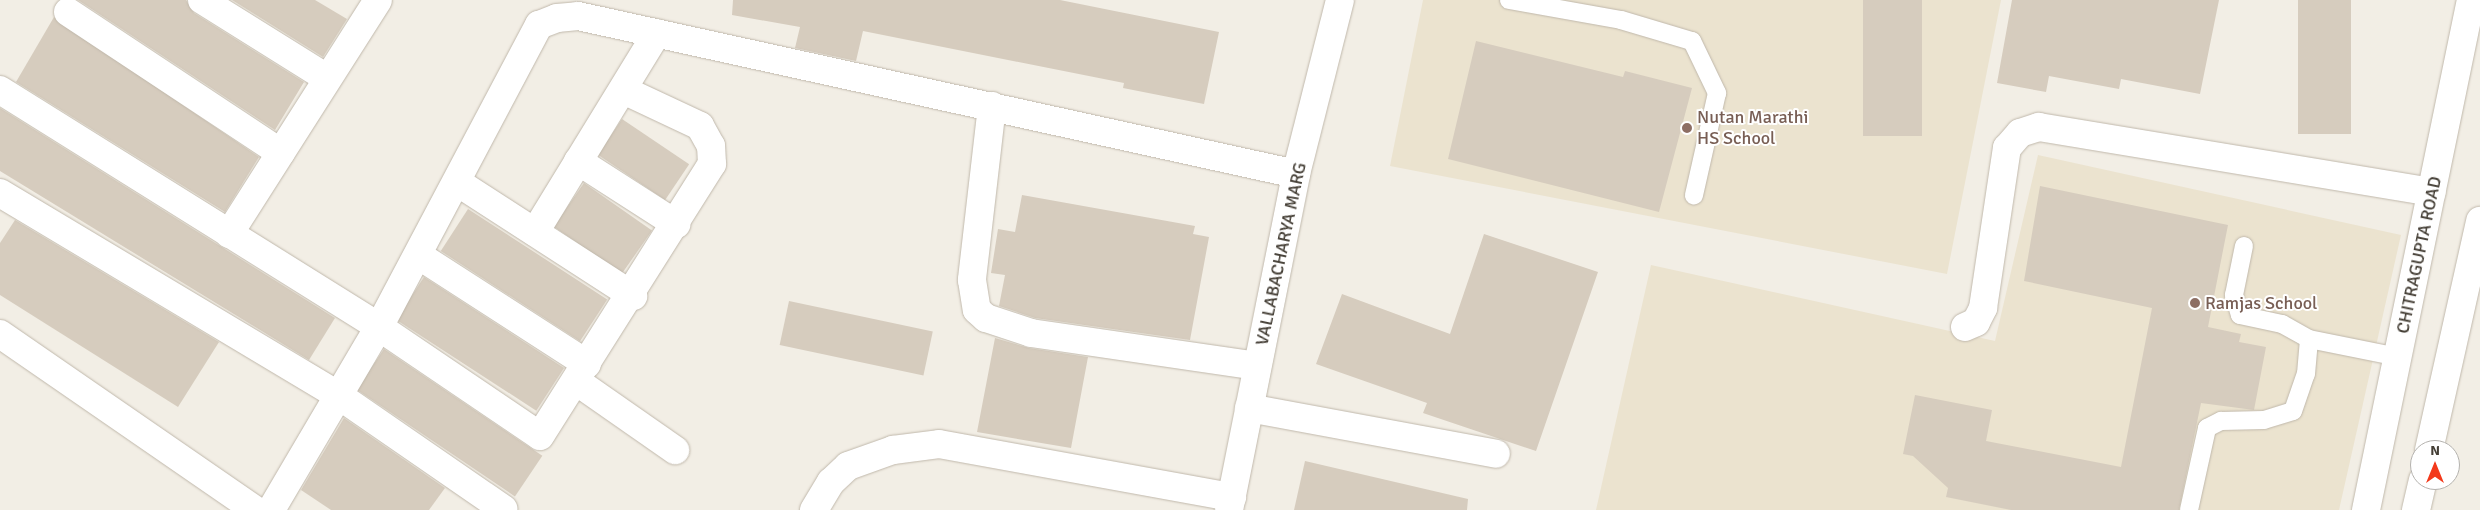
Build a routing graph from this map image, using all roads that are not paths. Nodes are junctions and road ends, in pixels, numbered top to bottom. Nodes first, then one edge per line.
1 (202, 0) edge
2 (1340, 0) edge
3 (1509, 0) edge
4 (2471, 0) edge
5 (369, 3) edge
6 (68, 12) dead end
7 (542, 13) edge
8 (657, 33) junction
9 (327, 78) junction
10 (0, 90) edge
11 (622, 90) junction
12 (992, 106) junction
13 (281, 153) junction
14 (578, 161) junction
15 (1296, 174) junction
16 (457, 182) junction
17 (2432, 192) junction
18 (0, 193) edge
19 (1694, 195) dead end
20 (2480, 221) edge
21 (676, 224) junction
22 (535, 232) junction
23 (229, 234) junction
24 (2244, 246) dead end
25 (418, 254) junction
26 (632, 296) junction
27 (379, 327) junction
28 (1965, 327) dead end
29 (0, 334) edge
30 (2309, 339) junction
31 (2398, 356) junction
32 (1258, 366) junction
33 (582, 373) junction
34 (338, 395) junction
35 (1249, 408) junction
36 (2431, 440) edge
37 (675, 450) dead end
38 (1496, 454) dead end
39 (2421, 490) edge
40 (1230, 503) edge
41 (503, 509) edge
42 (256, 510) edge
43 (271, 510) edge
44 (814, 510) edge
45 (2189, 510) edge
46 (2366, 510) edge
47 (2416, 510) edge

1 - 9 street
2 - 15 street, VALLABACHARYA MARG
3 - 19 lane
4 - 17 street, CHITRAGUPTA ROAD
5 - 9 street
6 - 13 street
7 - 8 street
7 - 16 street
8 - 11 street
8 - 12 street
9 - 13 street
10 - 23 street
11 - 14 street
11 - 21 street
12 - 15 street
12 - 32 street
13 - 23 street
14 - 21 street
14 - 22 street
15 - 32 street, VALLABACHARYA MARG
16 - 22 street
16 - 25 street
17 - 28 street
17 - 31 street, CHITRAGUPTA ROAD
18 - 34 street
20 - 36 street
21 - 26 street
22 - 26 street
23 - 27 street
24 - 30 lane
25 - 27 street
25 - 33 street
26 - 33 street
27 - 33 street
27 - 34 street
29 - 42 street
30 - 31 lane
30 - 45 lane
31 - 46 street, CHITRAGUPTA ROAD
32 - 35 street, VALLABACHARYA MARG
33 - 37 street
34 - 41 street
34 - 43 street
35 - 38 street
35 - 40 street, VALLABACHARYA MARG
39 - 47 street
40 - 44 street

